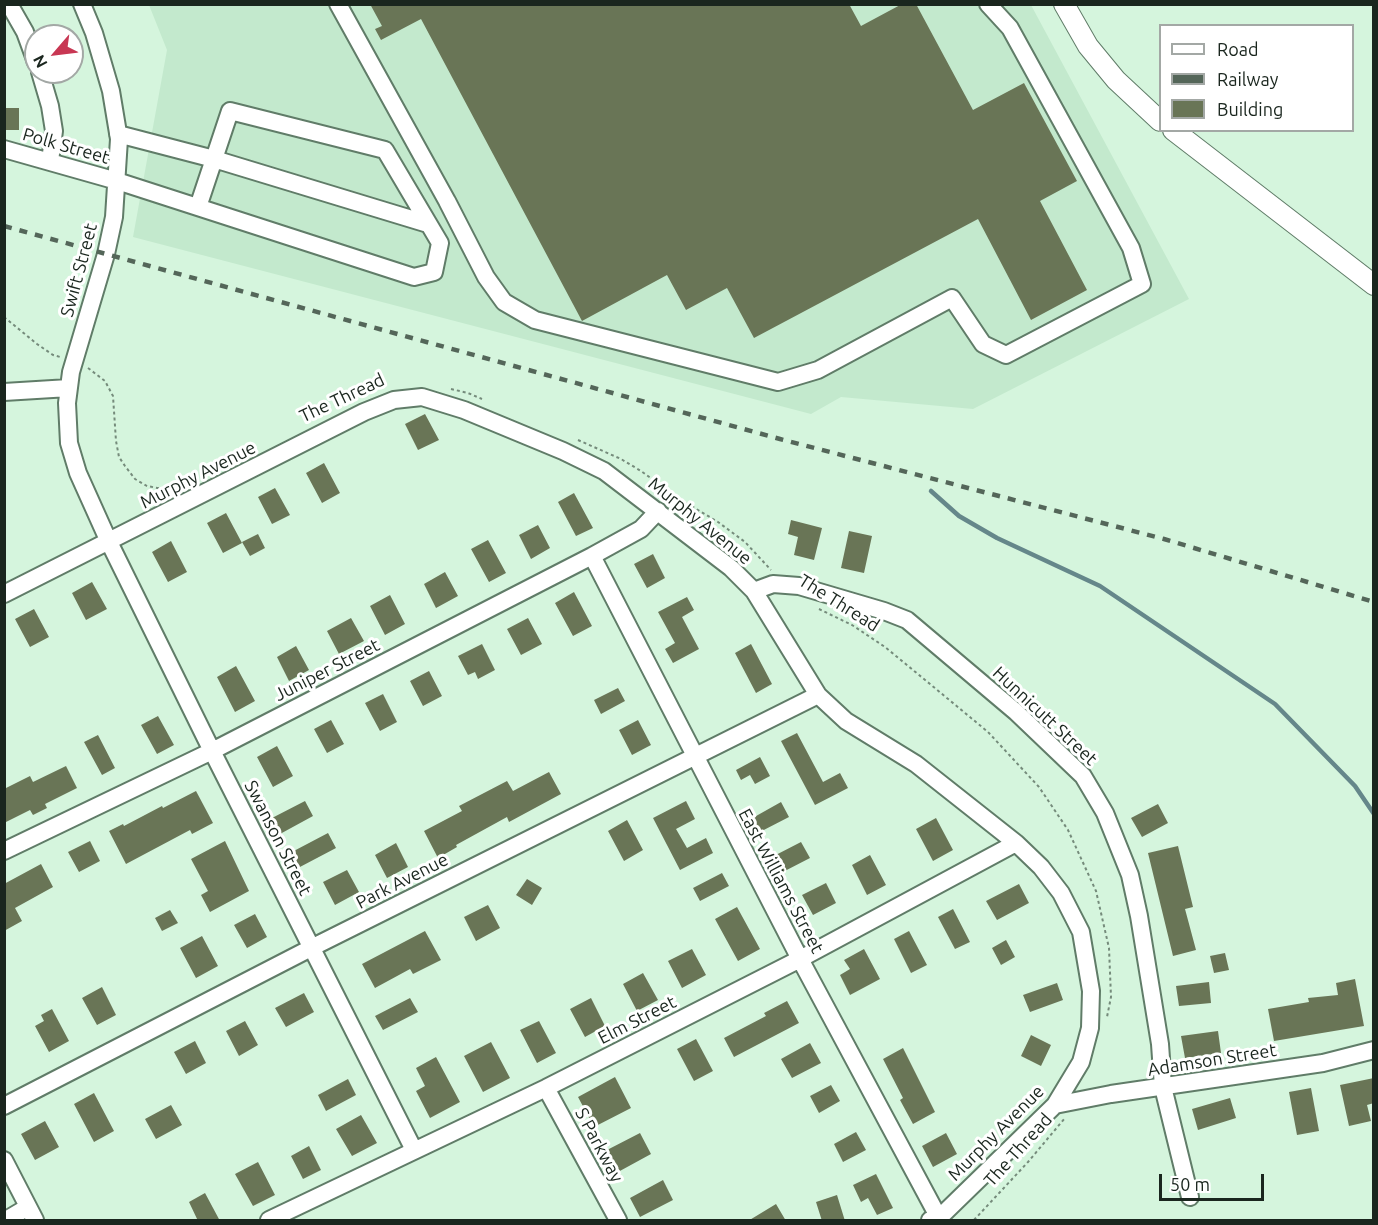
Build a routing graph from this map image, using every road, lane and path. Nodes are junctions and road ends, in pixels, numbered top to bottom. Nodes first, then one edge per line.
1 (9, 4) edge
2 (82, 4) edge
3 (338, 4) edge
4 (988, 4) edge
5 (1064, 4) edge
6 (24, 30) edge
7 (44, 84) edge
8 (1159, 119) edge
9 (1176, 132) edge
10 (118, 134) junction
11 (4, 149) edge
12 (214, 159) junction
13 (50, 161) junction
14 (117, 181) junction
15 (198, 207) junction
16 (428, 224) junction
17 (1374, 285) edge
18 (4, 317) edge
19 (74, 362) junction
20 (446, 387) dead end
21 (69, 388) junction
22 (4, 392) edge
23 (488, 402) dead end
24 (575, 438) dead end
25 (176, 491) dead end
26 (658, 511) junction
27 (109, 542) junction
28 (592, 556) junction
29 (784, 585) junction
30 (754, 591) junction
31 (4, 594) edge
32 (816, 607) dead end
33 (818, 695) junction
34 (212, 751) junction
35 (694, 756) junction
36 (1016, 843) junction
37 (4, 851) edge
38 (311, 948) junction
39 (800, 959) junction
40 (1105, 1026) dead end
41 (1374, 1050) edge
42 (546, 1088) junction
43 (1163, 1088) junction
44 (1077, 1101) junction
45 (1055, 1105) junction
46 (4, 1106) edge
47 (414, 1150) junction
48 (4, 1160) edge
49 (1190, 1197) dead end
50 (32, 1214) edge
51 (936, 1220) edge
52 (6, 1221) edge
53 (269, 1221) edge
54 (618, 1221) edge
55 (974, 1221) edge

1 - 6 street
2 - 10 street, Swift Street
3 - 4 street
5 - 8 main road
7 - 13 street
9 - 17 main road
10 - 12 street
10 - 14 street, Swift Street
11 - 13 street, Polk Street
12 - 15 street
12 - 16 street
12 - 16 street
13 - 14 street, Polk Street
14 - 15 street, Polk Street
14 - 19 street, Swift Street
15 - 16 street, Polk Street
18 - 19 path
19 - 21 street, Swift Street
19 - 25 path
20 - 23 path
21 - 22 street
21 - 27 street, Swift Street
24 - 29 path, The Thread
26 - 27 street, Murphy Avenue
26 - 28 street, Juniper Street
26 - 30 street, Murphy Avenue
27 - 31 street, Murphy Avenue
27 - 34 street, Swanson Street
28 - 34 street, Juniper Street
28 - 35 street, East Williams Street
29 - 30 street, Hunnicutt Street
29 - 43 street, Hunnicutt Street
30 - 33 street, Murphy Avenue
32 - 40 path, The Thread
33 - 35 street, Park Avenue
33 - 36 street, Murphy Avenue
34 - 37 street, Juniper Street
34 - 38 street, Swanson Street
35 - 38 street, Park Avenue
35 - 39 street, East Williams Street
36 - 39 street, Elm Street
36 - 45 street, Murphy Avenue
38 - 46 street, Park Avenue
38 - 47 street, Swanson Street
39 - 42 street, Elm Street
39 - 51 street, East Williams Street
41 - 43 street, Adamson Street
42 - 47 street, Elm Street
42 - 54 street, S Parkway
43 - 44 street, Adamson Street
43 - 49 street, Hunnicutt Street
44 - 45 street, Adamson Street
44 - 55 path, The Thread
45 - 51 street, Murphy Avenue
47 - 53 street, Elm Street
48 - 50 street
50 - 52 street

